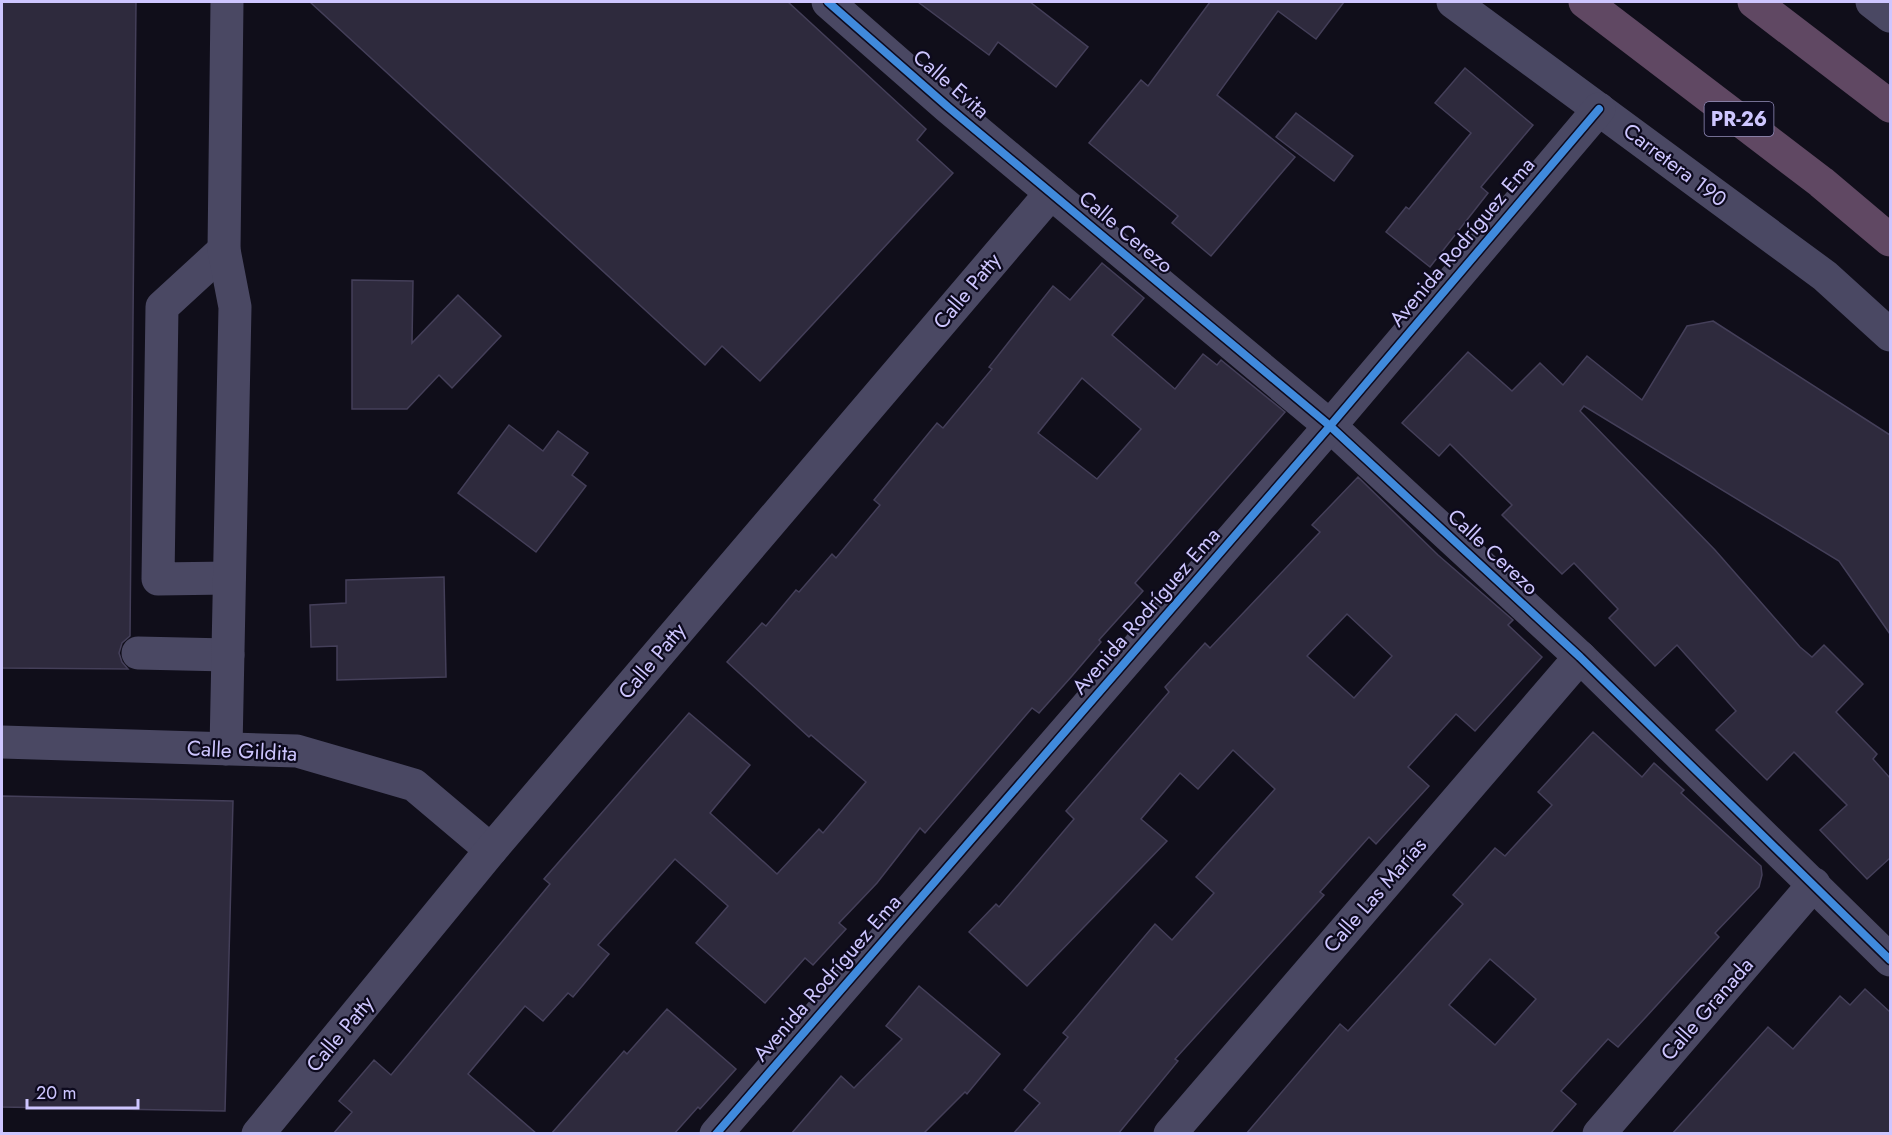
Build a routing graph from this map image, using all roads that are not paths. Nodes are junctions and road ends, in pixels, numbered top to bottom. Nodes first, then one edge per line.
1 (227, 2) edge
2 (828, 2) edge
3 (1453, 2) edge
4 (1585, 2) edge
5 (1754, 2) edge
6 (1872, 2) edge
7 (1890, 16) edge
8 (1890, 106) edge
9 (1599, 109) junction
10 (1051, 193) junction
11 (1890, 240) edge
12 (224, 250) junction
13 (1890, 335) edge
14 (1330, 426) junction
15 (229, 578) junction
16 (138, 653) dead end
17 (228, 655) junction
18 (1580, 657) junction
19 (2, 741) edge
20 (226, 749) junction
21 (491, 850) junction
22 (1814, 884) junction
23 (1890, 960) edge
24 (258, 1134) edge
25 (716, 1134) edge
26 (1170, 1134) edge
27 (1599, 1134) edge

1 - 12 street
2 - 10 street, Calle Evita
3 - 9 street, Carretera 190
4 - 11 highway, PR-26
5 - 8 highway
6 - 7 street
9 - 13 street, Carretera 190
9 - 14 street, Avenida Rodríguez Ema
10 - 14 street, Calle Cerezo
10 - 21 street, Calle Patty
12 - 15 street
12 - 15 street
14 - 18 street, Calle Cerezo
14 - 25 street, Avenida Rodríguez Ema
15 - 17 street
16 - 17 street
17 - 20 street
18 - 22 street, Calle Cerezo
18 - 26 street, Calle Las Marías
19 - 20 street, Calle Gildita
20 - 21 street, Calle Gildita
21 - 24 street, Calle Patty
22 - 23 street, Calle Cerezo
22 - 27 street, Calle Granada

